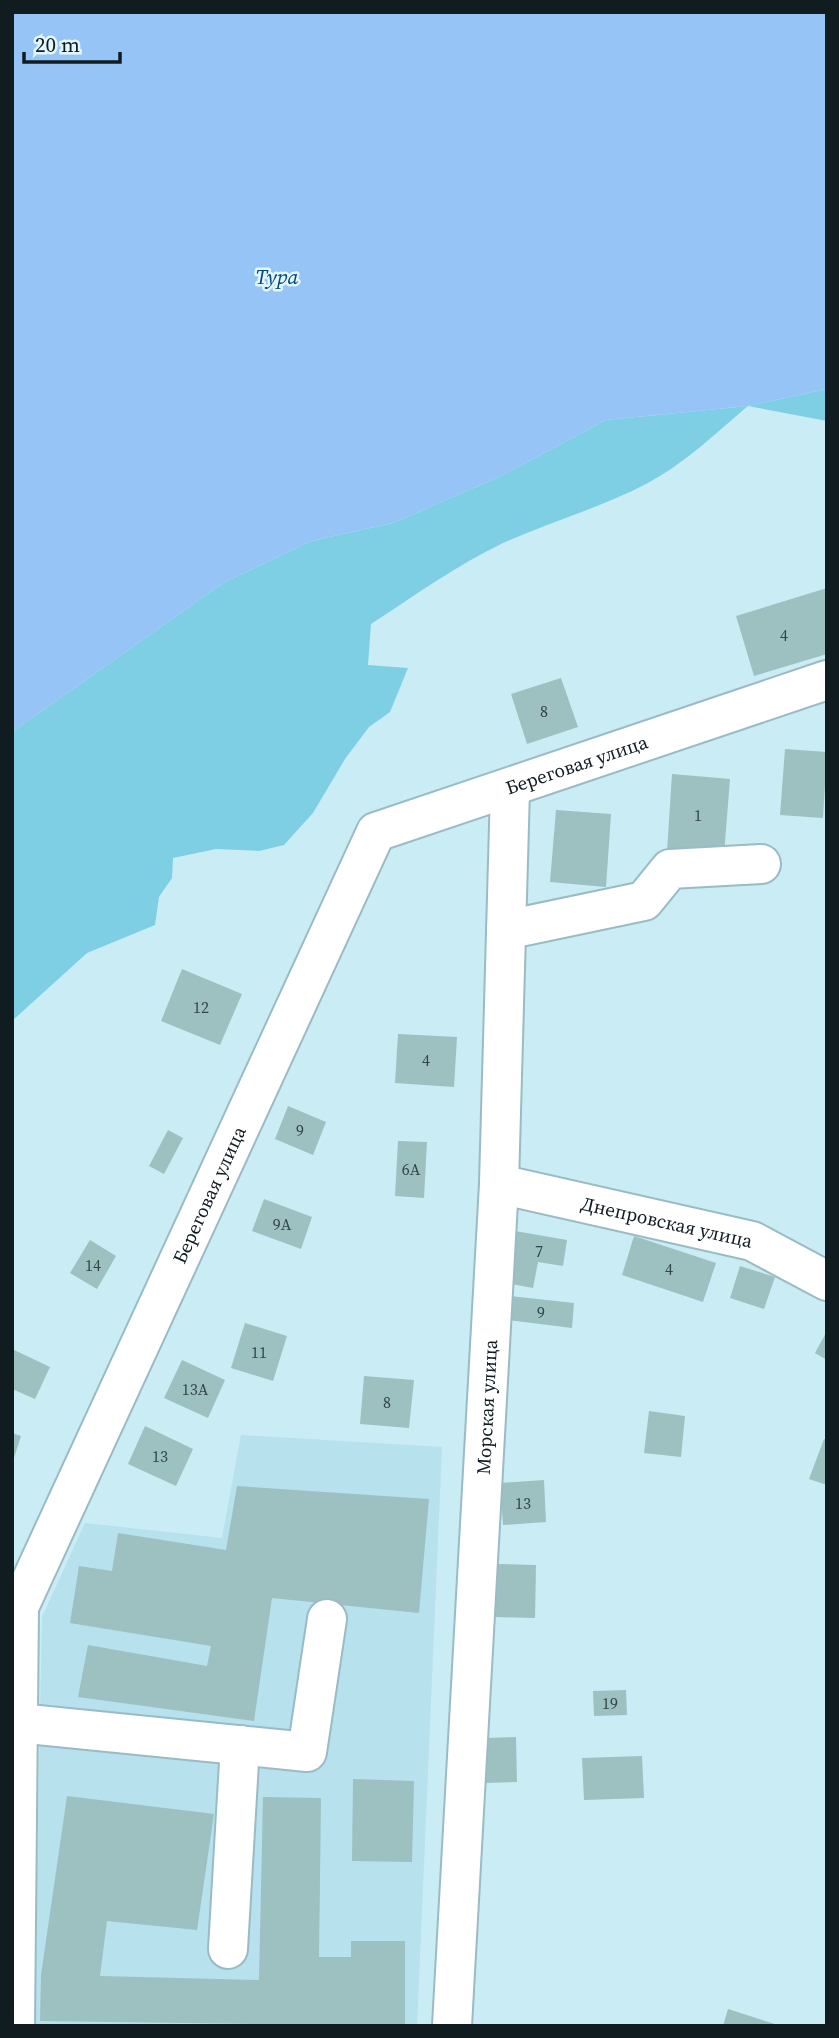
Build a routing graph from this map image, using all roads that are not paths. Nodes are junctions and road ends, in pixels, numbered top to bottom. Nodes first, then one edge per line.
1 (827, 680) edge
2 (510, 789) junction
3 (761, 864) dead end
4 (506, 930) junction
5 (499, 1184) junction
6 (827, 1281) edge
7 (327, 1619) dead end
8 (18, 1723) junction
9 (240, 1745) junction
10 (228, 1949) dead end
11 (15, 2026) edge
12 (452, 2026) edge

1 - 2 street, Береговая улица
2 - 4 street, Морская улица
2 - 8 street, Береговая улица
3 - 4 street
4 - 5 street, Морская улица
5 - 6 street, Днепровская улица
5 - 12 street, Морская улица
7 - 9 street
8 - 9 street
8 - 11 street, Береговая улица
9 - 10 street

